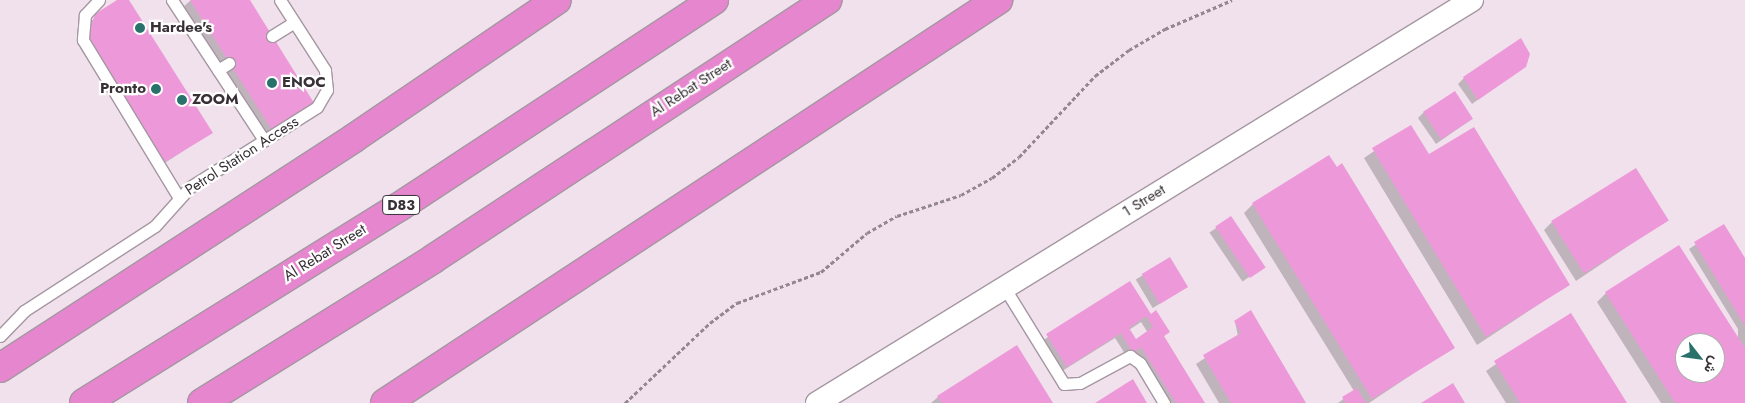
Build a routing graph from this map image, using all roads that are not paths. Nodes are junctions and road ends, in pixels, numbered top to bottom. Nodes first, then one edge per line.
1 (99, 0) edge
2 (280, 0) edge
3 (557, 0) edge
4 (714, 0) edge
5 (827, 0) edge
6 (998, 0) edge
7 (1472, 0) edge
8 (176, 1) edge
9 (294, 22) junction
10 (272, 36) dead end
11 (229, 63) dead end
12 (218, 70) junction
13 (264, 140) junction
14 (179, 198) junction
15 (1004, 287) junction
16 (0, 336) edge
17 (487, 338) junction
18 (0, 368) edge
19 (84, 403) edge
20 (202, 403) edge
21 (385, 403) edge
22 (406, 403) edge
23 (817, 403) edge
24 (1164, 403) edge

1 - 14 lane
2 - 9 lane, Petrol Station Access
3 - 18 highway
4 - 19 highway, Al Rebat Street / D83
5 - 20 highway, Al Rebat Street
6 - 17 highway
7 - 15 street, 1 Street
8 - 12 lane
9 - 10 lane
9 - 13 lane, Petrol Station Access
11 - 12 lane
12 - 13 lane
13 - 14 lane, Petrol Station Access
14 - 16 lane, Petrol Station Access
15 - 23 street, 1 Street
15 - 24 lane
17 - 21 highway
17 - 22 highway

